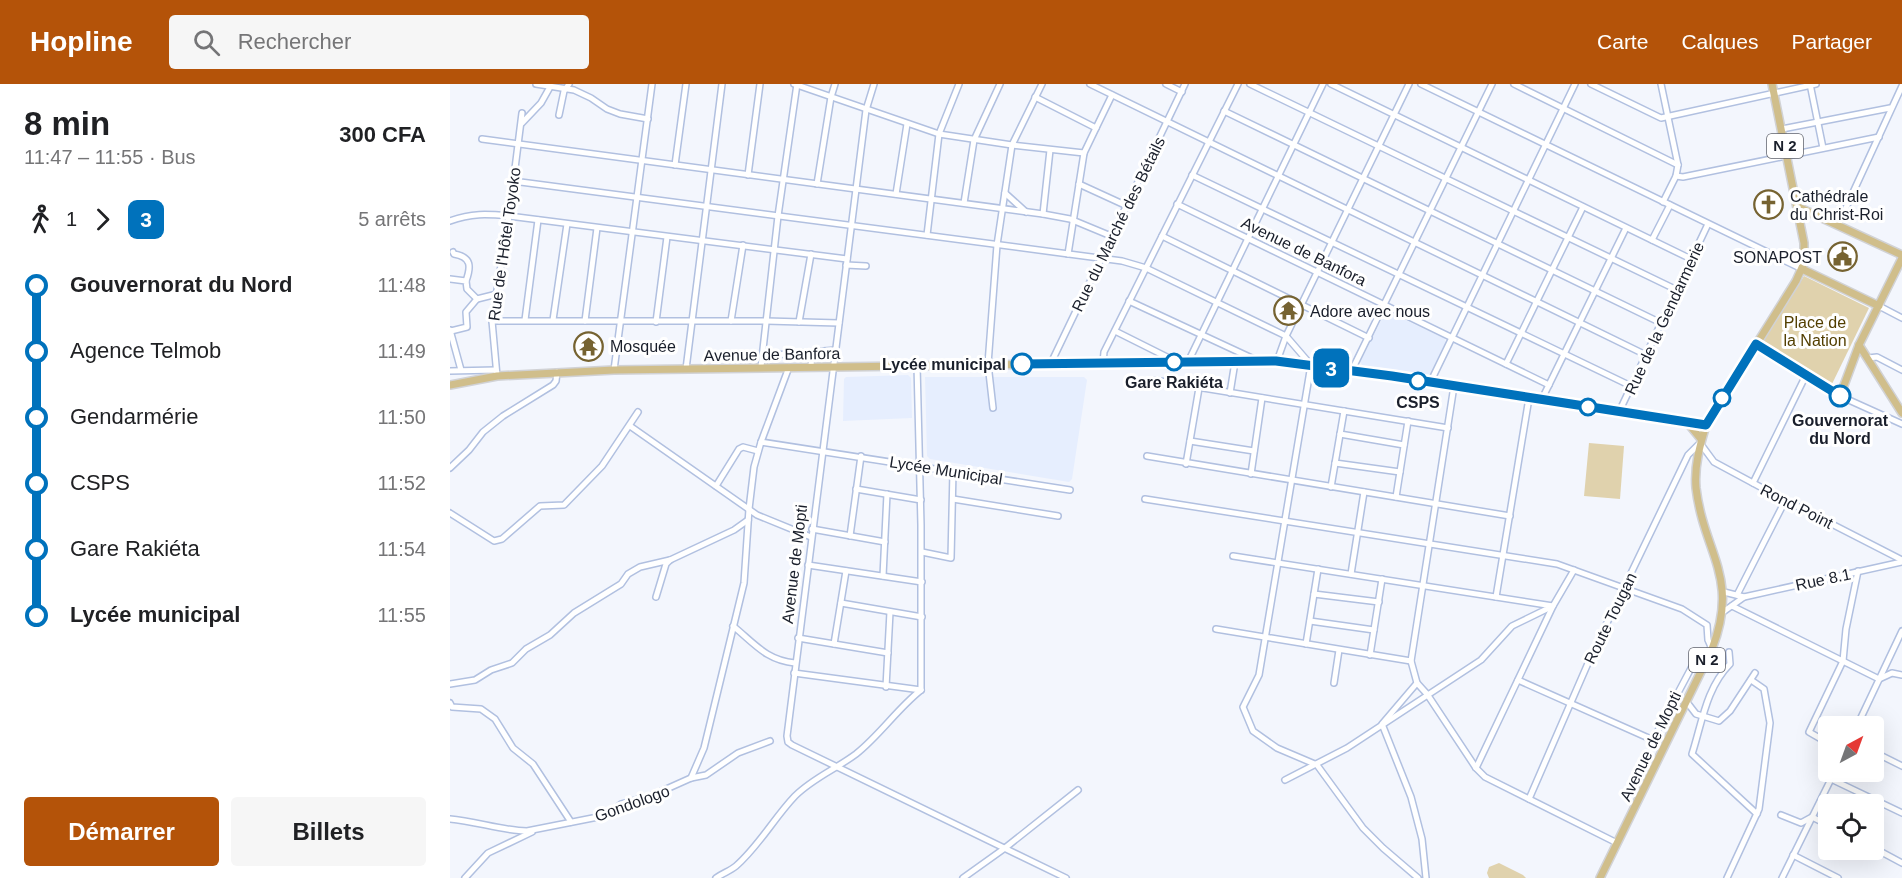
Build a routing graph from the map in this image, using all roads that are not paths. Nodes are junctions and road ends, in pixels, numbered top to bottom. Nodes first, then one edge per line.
1 (536, 84) edge
2 (652, 84) edge
3 (686, 84) edge
4 (722, 84) edge
5 (760, 84) edge
6 (796, 84) edge
7 (835, 84) edge
8 (874, 84) edge
9 (959, 84) edge
10 (1000, 84) edge
11 (1042, 84) edge
12 (1090, 84) edge
13 (1166, 84) edge
14 (1185, 84) edge
15 (1238, 84) edge
16 (1250, 84) edge
17 (1323, 84) edge
18 (1331, 84) edge
19 (1409, 84) edge
20 (1420, 84) edge
21 (1492, 84) edge
22 (1514, 84) edge
23 (1575, 84) edge
24 (1591, 84) edge
25 (1661, 84) edge
26 (1772, 84) edge
27 (1812, 84) edge
28 (568, 86) edge
29 (1902, 86) edge
30 (550, 87) junction
31 (1182, 92) junction
32 (1774, 93) junction
33 (1112, 95) junction
34 (831, 98) junction
35 (1035, 98) junction
36 (1563, 107) junction
37 (1890, 108) junction
38 (866, 110) junction
39 (1224, 111) junction
40 (1478, 112) junction
41 (522, 113) dead end
42 (1311, 113) junction
43 (559, 115) dead end
44 (1393, 115) junction
45 (1668, 117) junction
46 (648, 118) junction
47 (1168, 123) junction
48 (1818, 123) junction
49 (906, 124) junction
50 (519, 127) junction
51 (1096, 128) junction
52 (1782, 129) junction
53 (939, 134) junction
54 (1880, 137) junction
55 (482, 139) dead end
56 (974, 140) junction
57 (1209, 142) junction
58 (517, 144) junction
59 (1545, 145) junction
60 (1011, 146) junction
61 (1294, 146) junction
62 (1378, 146) junction
63 (1823, 148) junction
64 (1460, 149) junction
65 (1050, 150) junction
66 (1083, 153) junction
67 (1787, 155) junction
68 (642, 160) junction
69 (675, 165) junction
70 (1678, 165) junction
71 (711, 170) junction
72 (1192, 174) junction
73 (748, 175) junction
74 (1279, 176) junction
75 (1676, 176) junction
76 (783, 179) junction
77 (1363, 179) junction
78 (1446, 179) junction
79 (1528, 180) junction
80 (513, 181) junction
81 (817, 184) junction
82 (1079, 184) junction
83 (856, 189) junction
84 (1005, 193) junction
85 (897, 194) junction
86 (636, 197) junction
87 (930, 198) junction
88 (1663, 202) junction
89 (964, 203) junction
90 (1178, 204) junction
91 (1670, 205) junction
92 (707, 206) junction
93 (1127, 206) junction
94 (1583, 207) junction
95 (1798, 207) junction
96 (1263, 208) junction
97 (1348, 209) junction
98 (1002, 210) junction
99 (1430, 211) junction
100 (1513, 211) junction
101 (1027, 213) junction
102 (1043, 214) junction
103 (509, 216) junction
104 (778, 216) junction
105 (538, 220) junction
106 (1073, 220) junction
107 (450, 221) edge
108 (567, 224) junction
109 (1708, 224) junction
110 (851, 225) junction
111 (1838, 225) junction
112 (597, 228) junction
113 (1626, 228) junction
114 (632, 233) junction
115 (927, 235) junction
116 (1111, 236) junction
117 (1162, 236) junction
118 (667, 237) junction
119 (1568, 238) junction
120 (1248, 239) junction
121 (702, 240) junction
122 (1652, 240) junction
123 (1332, 242) junction
124 (1416, 242) junction
125 (997, 244) junction
126 (1497, 244) junction
127 (743, 245) junction
128 (774, 249) junction
129 (453, 252) dead end
130 (811, 254) junction
131 (1068, 254) junction
132 (1902, 256) edge
133 (1100, 258) junction
134 (1611, 258) junction
135 (1691, 259) junction
136 (846, 262) junction
137 (866, 266) dead end
138 (1146, 268) junction
139 (1802, 269) junction
140 (1552, 270) junction
141 (1233, 271) junction
142 (1317, 272) junction
143 (1400, 274) junction
144 (1482, 275) junction
145 (450, 279) edge
146 (466, 281) junction
147 (1677, 290) junction
148 (1595, 291) junction
149 (497, 294) junction
150 (477, 299) junction
151 (1129, 301) junction
152 (1536, 301) junction
153 (1217, 303) junction
154 (1301, 304) junction
155 (1385, 305) junction
156 (1467, 306) junction
157 (1878, 306) junction
158 (1902, 318) edge
159 (525, 320) junction
160 (553, 320) junction
161 (492, 321) junction
162 (585, 321) junction
163 (621, 321) junction
164 (730, 321) junction
165 (766, 321) junction
166 (656, 322) junction
167 (692, 322) junction
168 (799, 322) junction
169 (1580, 322) junction
170 (839, 323) junction
171 (1661, 323) junction
172 (1115, 330) junction
173 (451, 331) edge
174 (1521, 333) junction
175 (1202, 335) junction
176 (1286, 336) junction
177 (1369, 338) junction
178 (1452, 338) junction
179 (1756, 344) junction
180 (1859, 345) junction
181 (836, 350) junction
182 (812, 353) junction
183 (1564, 353) junction
184 (1646, 355) junction
185 (762, 356) junction
186 (1868, 358) junction
187 (1276, 361) junction
188 (1176, 362) junction
189 (1188, 362) junction
190 (1235, 362) junction
191 (1258, 362) junction
192 (1051, 363) junction
193 (1103, 363) junction
194 (988, 364) junction
195 (1506, 364) junction
196 (916, 365) junction
197 (1311, 365) junction
198 (811, 366) junction
199 (834, 366) junction
200 (761, 367) junction
201 (789, 367) junction
202 (686, 369) junction
203 (461, 370) junction
204 (614, 370) junction
205 (1352, 370) junction
206 (1902, 370) edge
207 (450, 371) edge
208 (557, 372) junction
209 (496, 373) junction
210 (1806, 375) junction
211 (1154, 380) dead end
212 (1430, 383) junction
213 (450, 385) edge
214 (1549, 385) junction
215 (1454, 386) junction
216 (1631, 386) junction
217 (1199, 388) junction
218 (1230, 393) junction
219 (1840, 396) junction
220 (1262, 398) junction
221 (1529, 398) junction
222 (1542, 399) junction
223 (1304, 405) junction
224 (993, 408) dead end
225 (1344, 411) junction
226 (638, 412) dead end
227 (1619, 412) junction
228 (1902, 413) edge
229 (1408, 422) junction
230 (1687, 422) junction
231 (1902, 424) edge
232 (1706, 425) junction
233 (630, 426) junction
234 (1448, 428) junction
235 (1340, 434) junction
236 (1190, 441) junction
237 (1701, 441) junction
238 (761, 442) junction
239 (1404, 445) junction
240 (822, 450) junction
241 (1254, 451) junction
242 (758, 452) junction
243 (861, 456) junction
244 (1147, 456) dead end
245 (1335, 463) junction
246 (1186, 464) junction
247 (920, 466) junction
248 (450, 468) edge
249 (953, 471) junction
250 (1400, 472) junction
251 (1251, 474) junction
252 (1291, 481) junction
253 (1753, 483) junction
254 (716, 486) junction
255 (1331, 487) junction
256 (856, 489) junction
257 (1071, 490) dead end
258 (1364, 492) junction
259 (887, 495) junction
260 (1396, 497) junction
261 (953, 499) junction
262 (1145, 499) dead end
263 (921, 500) junction
264 (1785, 501) junction
265 (1436, 504) junction
266 (749, 509) junction
267 (450, 513) edge
268 (1058, 516) dead end
269 (1510, 516) junction
270 (748, 520) junction
271 (1285, 521) junction
272 (812, 529) junction
273 (1357, 533) junction
274 (850, 536) junction
275 (811, 537) junction
276 (885, 542) junction
277 (1430, 544) junction
278 (922, 552) junction
279 (1233, 556) dead end
280 (1503, 556) junction
281 (670, 560) junction
282 (1902, 561) edge
283 (1278, 563) junction
284 (808, 565) junction
285 (1318, 569) junction
286 (1574, 570) junction
287 (846, 571) junction
288 (1858, 572) junction
289 (1351, 574) junction
290 (883, 576) junction
291 (1382, 579) junction
292 (922, 582) junction
293 (1423, 586) junction
294 (1624, 588) junction
295 (1724, 592) junction
296 (1314, 594) junction
297 (1737, 595) junction
298 (656, 597) dead end
299 (1496, 597) junction
300 (1744, 597) junction
301 (1379, 602) junction
302 (841, 603) junction
303 (1553, 606) junction
304 (1732, 606) junction
305 (890, 612) junction
306 (1723, 612) junction
307 (922, 617) junction
308 (1310, 621) junction
309 (734, 626) junction
310 (1216, 629) dead end
311 (1374, 630) junction
312 (1902, 632) edge
313 (798, 638) junction
314 (1265, 638) junction
315 (834, 644) junction
316 (1306, 644) junction
317 (1712, 649) junction
318 (1339, 650) junction
319 (1729, 652) dead end
320 (888, 653) junction
321 (1370, 655) junction
322 (1412, 661) junction
323 (1843, 661) junction
324 (795, 663) junction
325 (794, 673) junction
326 (1755, 674) dead end
327 (1902, 675) edge
328 (1879, 679) junction
329 (1518, 680) junction
330 (1751, 680) junction
331 (1334, 683) dead end
332 (1417, 683) junction
333 (450, 684) edge
334 (886, 687) junction
335 (921, 690) junction
336 (1427, 694) junction
337 (1686, 701) junction
338 (450, 703) edge
339 (1569, 704) junction
340 (1701, 716) junction
341 (1862, 716) edge
342 (1382, 724) junction
343 (1818, 737) edge
344 (770, 741) dead end
345 (1884, 757) edge
346 (1317, 765) junction
347 (1902, 766) edge
348 (837, 767) junction
349 (1476, 768) junction
350 (691, 778) junction
351 (1285, 780) dead end
352 (1830, 782) edge
353 (1837, 782) edge
354 (1078, 790) dead end
355 (1529, 799) junction
356 (1902, 813) edge
357 (1757, 814) junction
358 (1781, 815) dead end
359 (1812, 817) junction
360 (450, 819) edge
361 (1818, 820) edge
362 (571, 822) junction
363 (538, 829) junction
364 (1617, 843) junction
365 (1005, 848) junction
366 (1884, 853) edge
367 (1793, 855) junction
368 (1902, 863) edge
369 (465, 878) edge
370 (716, 878) edge
371 (963, 878) edge
372 (1066, 878) edge
373 (1418, 878) edge
374 (1425, 878) edge
375 (1600, 878) edge
376 (1727, 878) edge
377 (1782, 878) edge
378 (1838, 878) edge

1 - 30 street
2 - 46 street
3 - 69 street
4 - 71 street
5 - 73 street
6 - 34 street
6 - 76 street
7 - 34 street
8 - 38 street, Avenue de Mopti
9 - 53 street
10 - 56 street
11 - 35 street
12 - 33 street
13 - 31 street
14 - 31 street, Rue du Marché des Bétails
15 - 39 street
16 - 42 street
17 - 42 street
18 - 44 street
19 - 44 street
20 - 40 street
21 - 40 street
22 - 36 street
23 - 36 street
24 - 45 street
25 - 45 street
26 - 32 main road, Avenue de Mopti / N 2
27 - 32 street
27 - 48 street
28 - 30 street
28 - 43 street
28 - 46 street
29 - 37 street
30 - 50 street
31 - 47 street, Rue du Marché des Bétails
32 - 45 street
32 - 52 main road, Avenue de Mopti / N 2
33 - 47 street
33 - 51 street
34 - 38 street
34 - 81 street
35 - 51 street
35 - 60 street
36 - 59 street
36 - 70 street
37 - 48 street
37 - 54 street
38 - 49 street
38 - 83 street, Avenue de Mopti
39 - 57 street
39 - 61 street
40 - 59 street
40 - 64 street
41 - 50 street, Rue de l'Hôtel Toyoko
42 - 61 street
42 - 62 street
44 - 62 street
44 - 64 street
45 - 70 street
46 - 68 street
47 - 57 street
47 - 93 street, Rue du Marché des Bétails
48 - 52 street
48 - 63 street
49 - 53 street
49 - 85 street
50 - 58 street, Rue de l'Hôtel Toyoko
51 - 66 street
52 - 67 main road, Avenue de Mopti / N 2
53 - 56 street
53 - 87 street
54 - 63 street
54 - 111 street
55 - 58 street
56 - 60 street
56 - 89 street
57 - 72 street
57 - 74 street
58 - 68 street
58 - 80 street, Rue de l'Hôtel Toyoko
59 - 79 street
59 - 88 street
60 - 65 street
60 - 84 street
61 - 74 street
61 - 77 street
62 - 77 street
62 - 78 street
63 - 67 street
64 - 78 street
64 - 79 street
65 - 66 street
65 - 102 street
66 - 82 street
67 - 75 street
67 - 95 main road, Avenue de Mopti / N 2
68 - 69 street
68 - 86 street
69 - 71 street
70 - 75 street
71 - 73 street
71 - 92 street
72 - 90 street
72 - 96 street
73 - 76 street
74 - 96 street
74 - 97 street
75 - 88 street
76 - 81 street
76 - 104 street
77 - 97 street
77 - 99 street
78 - 99 street
78 - 100 street
79 - 94 street
79 - 100 street
80 - 86 street
80 - 103 street, Rue de l'Hôtel Toyoko
81 - 83 street
82 - 93 street
82 - 106 street
83 - 85 street
83 - 110 street, Avenue de Mopti
84 - 98 street
84 - 101 street
85 - 87 street
86 - 92 street
86 - 114 street
87 - 89 street
87 - 115 street
88 - 91 street
89 - 98 street
90 - 117 street
90 - 120 street, Avenue de Banfora
91 - 109 street
91 - 122 street
92 - 104 street
92 - 121 street
93 - 116 street, Rue du Marché des Bétails
94 - 113 street
94 - 119 street
95 - 111 main road
95 - 139 main road, Avenue de Mopti / N 2
96 - 120 street
96 - 123 street
97 - 123 street
97 - 124 street
98 - 101 street
98 - 125 street
99 - 124 street
99 - 126 street
100 - 119 street
100 - 126 street
101 - 102 street
102 - 106 street
103 - 105 street
103 - 107 street
103 - 149 street, Rue de l'Hôtel Toyoko
104 - 110 street
104 - 128 street
105 - 108 street
105 - 159 street
106 - 116 street
106 - 131 street
108 - 112 street
108 - 160 street
109 - 135 street, Rue de la Gendarmerie
109 - 139 street
110 - 115 street
110 - 136 street, Avenue de Mopti
111 - 132 main road
112 - 114 street
112 - 162 street
113 - 122 street
113 - 134 street
114 - 118 street
114 - 163 street
115 - 125 street
116 - 133 street, Rue du Marché des Bétails
117 - 138 street
117 - 141 street
118 - 121 street
118 - 166 street
119 - 134 street
119 - 140 street
120 - 141 street
120 - 142 street, Avenue de Banfora
121 - 127 street
121 - 167 street
122 - 135 street
123 - 142 street
123 - 143 street
124 - 143 street
124 - 144 street
125 - 131 street
125 - 194 street
126 - 140 street
126 - 144 street
127 - 128 street
127 - 164 street
128 - 130 street
128 - 165 street
129 - 146 street
130 - 136 street
130 - 168 street
131 - 133 street
132 - 157 main road
133 - 138 street
133 - 192 street, Rue du Marché des Bétails
134 - 147 street
134 - 148 street
135 - 147 street, Rue de la Gendarmerie
136 - 137 street
136 - 170 street, Avenue de Mopti
138 - 151 street
138 - 153 street
139 - 157 main road
139 - 179 main road, Avenue de Mopti / N 2
140 - 148 street
140 - 152 street
141 - 153 street
141 - 154 street
142 - 154 street
142 - 155 street, Avenue de Banfora
143 - 155 street
143 - 156 street
144 - 152 street
144 - 156 street
145 - 146 street
146 - 150 street
147 - 171 street, Rue de la Gendarmerie
148 - 169 street
148 - 171 street
149 - 150 street
149 - 161 street, Rue de l'Hôtel Toyoko
150 - 173 street
151 - 172 street
151 - 175 street, Avenue de Banfora
152 - 169 street
152 - 174 street
153 - 175 street
153 - 176 street
154 - 176 street
154 - 177 street
155 - 177 street
155 - 178 street, Avenue de Banfora
156 - 174 street
156 - 178 street
157 - 158 street
157 - 180 main road
159 - 160 street
159 - 161 street
160 - 162 street
161 - 209 street, Rue de l'Hôtel Toyoko
162 - 163 street
163 - 166 street
163 - 204 street
164 - 165 street
164 - 167 street
165 - 168 street
165 - 185 street
166 - 167 street
167 - 202 street
168 - 170 street
169 - 183 street
169 - 184 street
170 - 181 street, Avenue de Mopti
171 - 184 street, Rue de la Gendarmerie
172 - 188 street, Avenue de Banfora
172 - 193 street
173 - 203 street
174 - 183 street
174 - 195 street
175 - 189 street
175 - 191 street, Avenue de Banfora
176 - 187 street
176 - 197 street
177 - 205 street
178 - 195 street, Avenue de Banfora
178 - 212 street
179 - 210 main road
179 - 232 main road, Avenue de Mopti / N 2
180 - 186 main road
180 - 219 main road
181 - 182 street
181 - 199 street, Avenue de Mopti
182 - 185 street
182 - 198 street
183 - 214 street
183 - 216 street
184 - 216 street, Rue de la Gendarmerie
185 - 200 street
186 - 206 street
186 - 228 main road
187 - 191 main road, Avenue de Banfora
187 - 197 main road, Avenue de Banfora
188 - 189 main road, Avenue de Banfora
188 - 193 main road, Avenue de Banfora
189 - 190 main road, Avenue de Banfora
190 - 191 main road, Avenue de Banfora
190 - 218 street
192 - 193 main road, Avenue de Banfora
192 - 194 main road, Avenue de Banfora
194 - 196 main road, Avenue de Banfora
194 - 224 street
195 - 214 street, Avenue de Banfora
196 - 199 main road, Avenue de Banfora
196 - 247 street
197 - 205 main road, Avenue de Banfora
197 - 223 street
198 - 199 main road, Avenue de Banfora
198 - 201 main road, Avenue de Banfora
199 - 240 street, Avenue de Mopti
200 - 201 main road, Avenue de Banfora
200 - 202 main road, Avenue de Banfora
201 - 238 street
202 - 204 main road, Avenue de Banfora
203 - 207 street
203 - 209 street
204 - 208 main road, Avenue de Banfora
205 - 212 main road, Avenue de Banfora
208 - 209 main road, Avenue de Banfora
208 - 248 street
209 - 213 main road, Avenue de Banfora
210 - 219 main road
210 - 253 street
211 - 217 street
212 - 215 main road, Avenue de Banfora
214 - 222 street
215 - 221 main road, Avenue de Banfora
215 - 234 street
216 - 227 street, Rue de la Gendarmerie
217 - 218 street
217 - 236 street
218 - 220 street
219 - 231 street
220 - 223 street
220 - 241 street
221 - 222 main road, Avenue de Banfora
221 - 269 street
222 - 227 main road, Avenue de Banfora
223 - 225 street
223 - 252 street
225 - 229 street
225 - 235 street
226 - 233 street
227 - 230 main road, Avenue de Banfora
229 - 234 street
229 - 239 street
230 - 232 main road, Avenue de Banfora
230 - 237 main road
232 - 237 main road, Avenue de Mopti / N 2
233 - 254 street
233 - 267 street
234 - 265 street
235 - 239 street
235 - 245 street
236 - 241 street
236 - 246 street
237 - 253 street, Rond Point
237 - 294 street, Route Tougan
237 - 295 main road, Avenue de Mopti / N 2
238 - 240 street, Lycée Municipal
238 - 242 street
239 - 250 street
240 - 243 street, Lycée Municipal
240 - 272 street, Avenue de Mopti
241 - 251 street
242 - 254 street
242 - 266 street
243 - 247 street, Lycée Municipal
243 - 256 street
244 - 246 street
245 - 250 street
245 - 255 street
246 - 251 street
247 - 249 street, Lycée Municipal
247 - 263 street
249 - 257 street, Lycée Municipal
249 - 261 street
250 - 260 street
251 - 252 street
252 - 255 street
252 - 271 street
253 - 264 street, Rond Point
254 - 266 street
255 - 258 street
256 - 259 street
256 - 274 street
258 - 260 street
258 - 273 street
259 - 263 street
259 - 276 street
260 - 265 street
261 - 268 street
261 - 278 street
262 - 271 street
263 - 278 street
264 - 282 street, Rond Point
264 - 297 street
265 - 269 street
265 - 277 street
266 - 270 street
266 - 275 street
269 - 280 street
270 - 281 street
270 - 309 street
271 - 273 street
271 - 283 street
272 - 274 street
272 - 275 street, Avenue de Mopti
273 - 277 street
273 - 289 street
274 - 276 street
275 - 284 street, Avenue de Mopti
276 - 290 street
277 - 280 street
277 - 293 street
278 - 292 street
279 - 283 street
280 - 286 street
280 - 299 street
281 - 298 street
281 - 333 street
282 - 288 street, Rue 8.1
283 - 285 street
283 - 314 street
284 - 287 street
284 - 313 street, Avenue de Mopti
285 - 289 street
285 - 296 street
286 - 294 street
286 - 303 street
287 - 290 street
287 - 302 street
288 - 300 street, Rue 8.1
288 - 323 street
289 - 291 street
290 - 292 street
291 - 293 street
291 - 301 street
292 - 307 street
293 - 299 street
293 - 322 street
294 - 317 street
294 - 339 street, Route Tougan
295 - 297 street, Rue 8.1
295 - 306 main road, Avenue de Mopti / N 2
296 - 301 street
296 - 308 street
297 - 300 street, Rue 8.1
299 - 303 street
300 - 304 street, Rue 8.1
301 - 311 street
302 - 305 street
302 - 315 street
303 - 329 street
303 - 336 street
304 - 306 street, Rue 8.1
304 - 323 street
305 - 307 street
305 - 320 street
306 - 317 main road, Avenue de Mopti / N 2
307 - 335 street
308 - 311 street
308 - 316 street
309 - 324 street
309 - 350 street
310 - 314 street
311 - 321 street
312 - 328 street
313 - 315 street
313 - 324 street, Avenue de Mopti
314 - 316 street
314 - 346 street
315 - 320 street
316 - 318 street
317 - 337 main road, Avenue de Mopti / N 2
317 - 339 street
318 - 321 street
318 - 331 street
319 - 340 street
320 - 334 street
321 - 322 street
322 - 332 street
323 - 328 street
323 - 343 street
324 - 325 street, Avenue de Mopti
325 - 334 street
325 - 348 street, Avenue de Mopti
326 - 330 street
327 - 328 street
328 - 341 street
329 - 339 street
329 - 349 street
330 - 340 street
330 - 357 street
332 - 336 street
332 - 342 street
334 - 335 street
335 - 348 street
336 - 342 street
336 - 349 street
337 - 340 street
337 - 364 main road, Avenue de Mopti / N 2
338 - 362 street
339 - 355 street, Route Tougan
340 - 357 street
342 - 346 street
342 - 374 street
344 - 350 street, Gondologo
345 - 347 street
346 - 351 street
346 - 373 street
348 - 365 street, Avenue de Mopti
348 - 370 street
349 - 355 street
350 - 362 street, Gondologo
352 - 359 street
353 - 356 street
354 - 365 street
355 - 364 street
357 - 376 street
358 - 359 street
359 - 361 street
359 - 367 street
360 - 363 street, Gondologo
362 - 363 street, Gondologo
363 - 369 street
364 - 375 main road, Avenue de Mopti / N 2
365 - 371 street
365 - 372 street, Avenue de Mopti
366 - 368 street
367 - 377 street
367 - 378 street

